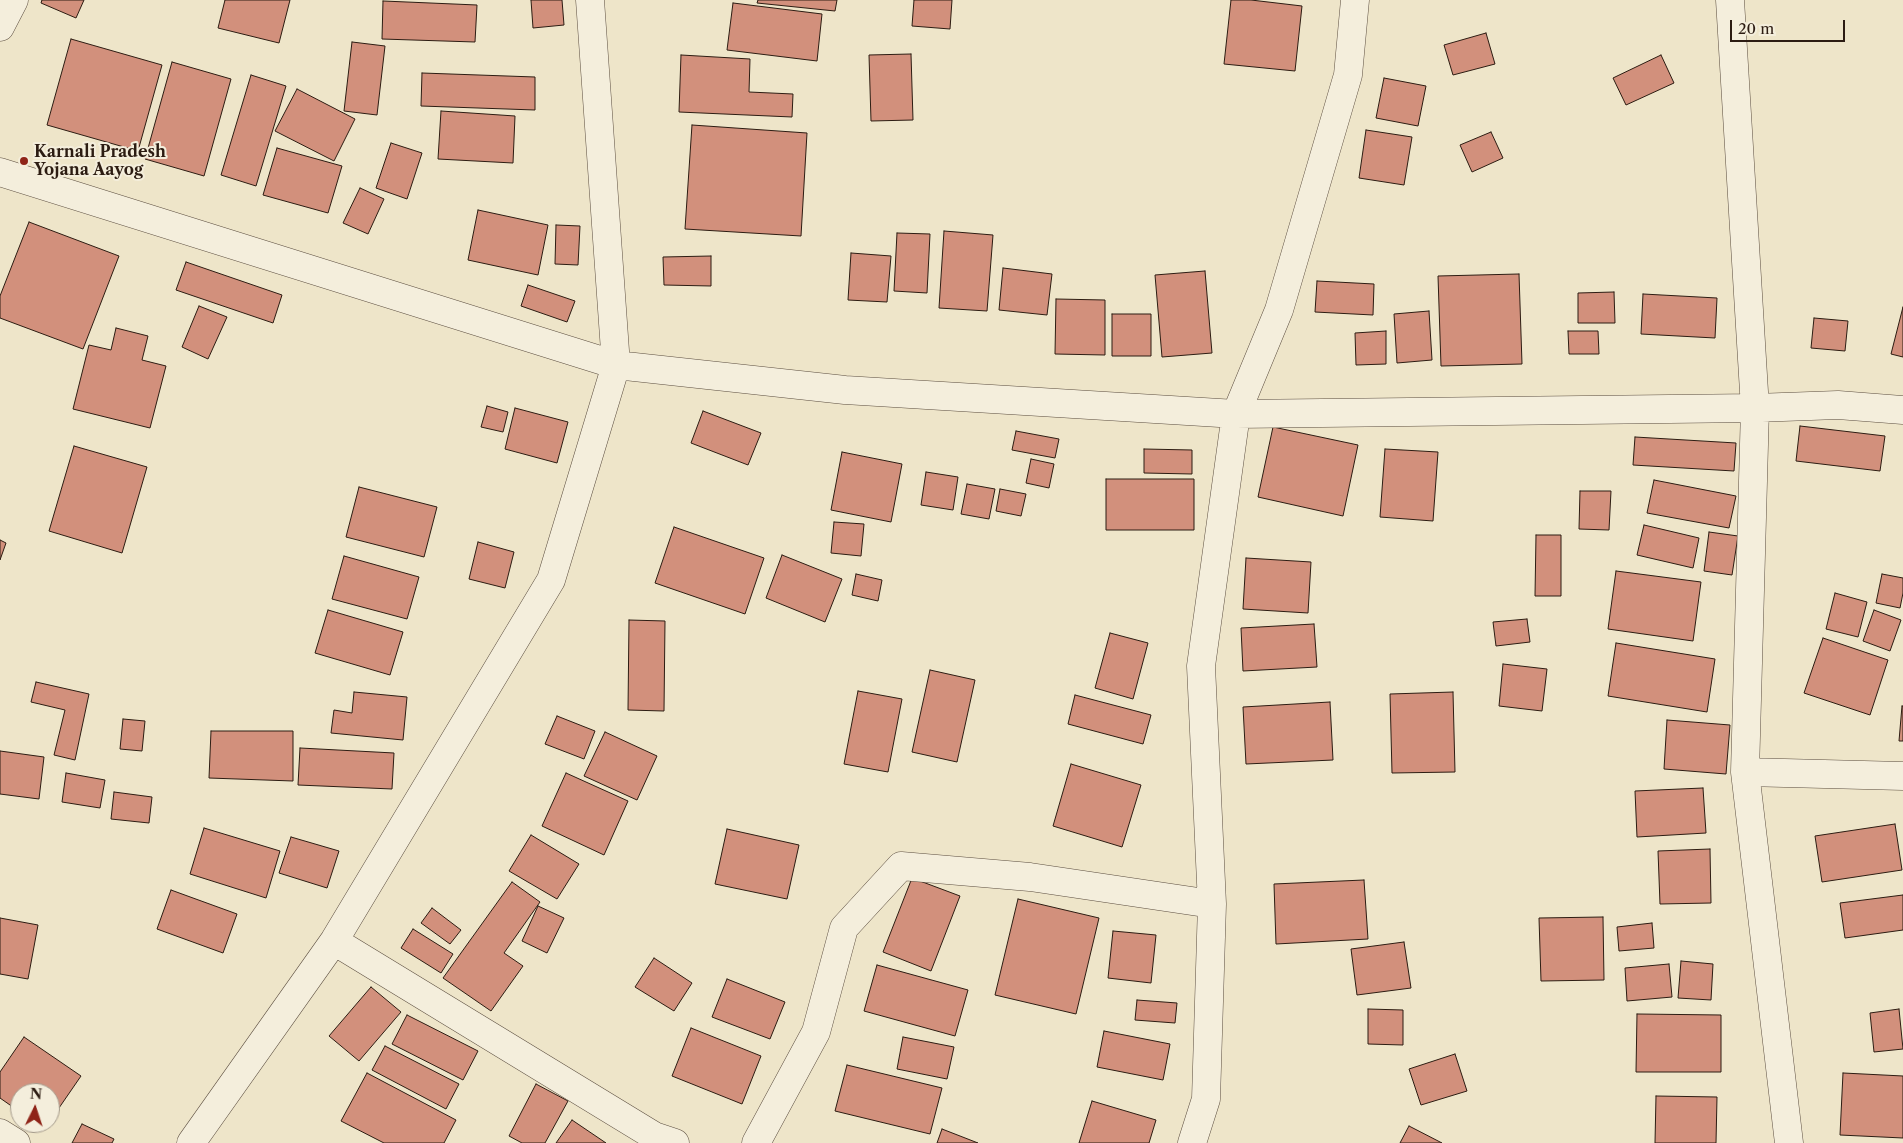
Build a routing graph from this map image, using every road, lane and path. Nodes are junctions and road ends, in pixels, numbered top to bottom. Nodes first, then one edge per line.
1 (14, 0) edge
2 (590, 0) edge
3 (1355, 0) edge
4 (1730, 0) edge
5 (0, 27) edge
6 (0, 172) edge
7 (616, 365) junction
8 (1755, 408) junction
9 (1903, 410) edge
10 (1236, 414) junction
11 (1745, 772) junction
12 (1903, 776) edge
13 (1212, 904) junction
14 (334, 941) junction
15 (0, 1133) edge
16 (16, 1143) edge
17 (191, 1143) edge
18 (675, 1143) edge
19 (756, 1143) edge
20 (1192, 1143) edge
21 (1789, 1143) edge

1 - 5 street
2 - 7 street
3 - 10 street
4 - 8 street
6 - 7 street
7 - 10 street
7 - 14 street
8 - 9 street
8 - 10 street
8 - 11 street
10 - 13 street
11 - 12 street
11 - 21 street
13 - 19 street
13 - 20 street
14 - 17 street
14 - 18 street
15 - 16 street

